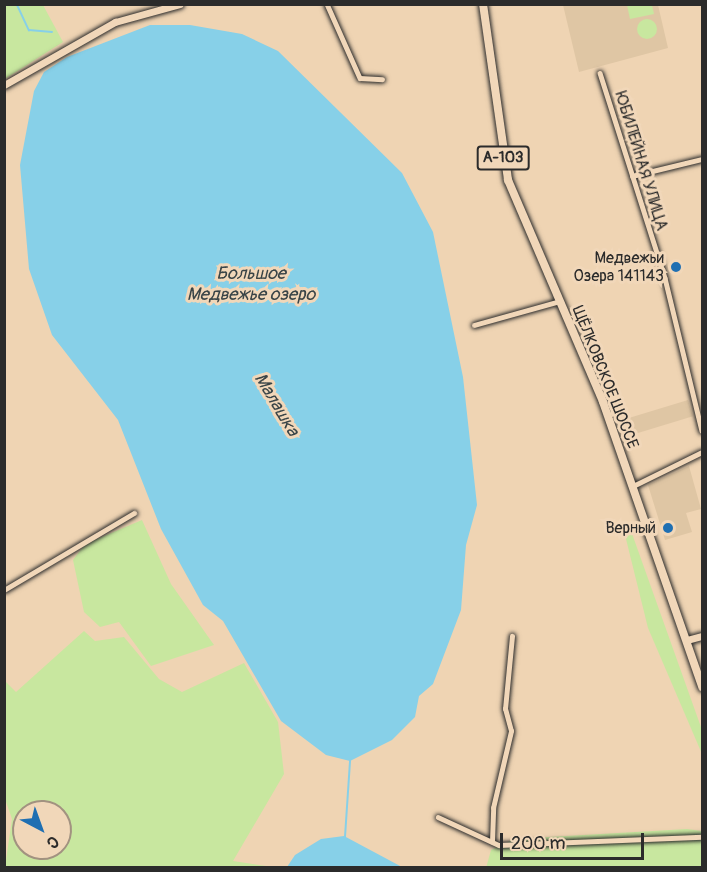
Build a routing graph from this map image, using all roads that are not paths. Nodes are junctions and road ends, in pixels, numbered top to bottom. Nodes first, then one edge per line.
1 (180, 4) edge
2 (327, 4) edge
3 (483, 4) edge
4 (600, 73) dead end
5 (382, 79) dead end
6 (4, 85) edge
7 (702, 159) edge
8 (632, 176) junction
9 (560, 302) junction
10 (474, 325) dead end
11 (702, 431) edge
12 (702, 452) edge
13 (633, 486) junction
14 (134, 513) dead end
15 (4, 591) edge
16 (512, 636) dead end
17 (702, 636) edge
18 (687, 640) junction
19 (702, 687) edge
20 (438, 817) dead end
21 (702, 837) edge
22 (492, 842) junction

1 - 6 main road
2 - 5 street
3 - 9 main road, ЩЁЛКОВСКОЕ ШОССЕ / А-103
4 - 8 street, ЮБИЛЕЙНАЯ УЛИЦА
7 - 8 street
8 - 11 street, ЮБИЛЕЙНАЯ УЛИЦА
9 - 10 street
9 - 13 main road, ЩЁЛКОВСКОЕ ШОССЕ / А-103
12 - 13 street
13 - 18 main road, ЩЁЛКОВСКОЕ ШОССЕ / А-103
14 - 15 street
16 - 22 street
17 - 18 main road
18 - 19 main road, ЩЁЛКОВСКОЕ ШОССЕ / А-103
20 - 22 street
21 - 22 street

